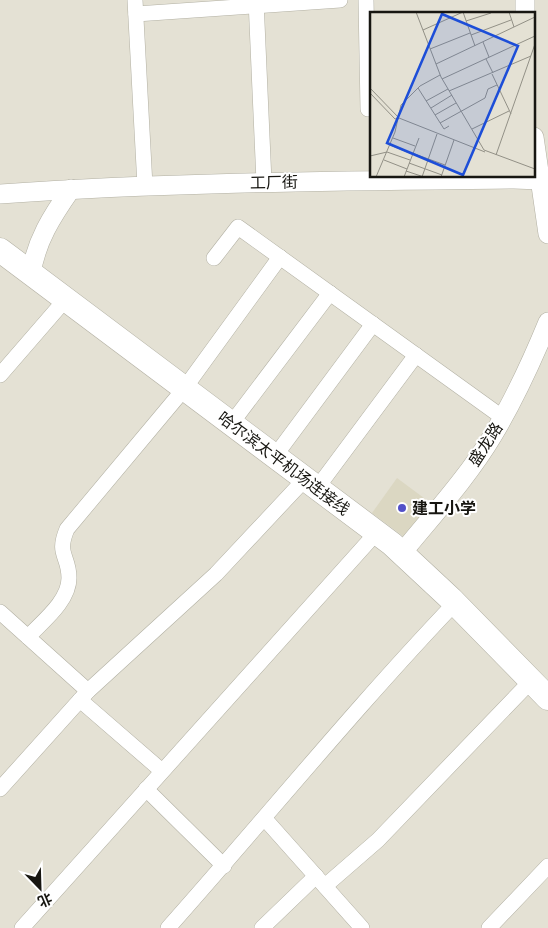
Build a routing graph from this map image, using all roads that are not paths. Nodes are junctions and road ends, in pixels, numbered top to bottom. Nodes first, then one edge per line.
1 (340, 0) edge
2 (366, 0) edge
3 (256, 3) edge
4 (136, 7) edge
5 (370, 51) edge
6 (368, 109) dead end
7 (536, 144) edge
8 (546, 180) edge
9 (264, 182) junction
10 (145, 186) junction
11 (71, 189) junction
12 (0, 194) edge
13 (548, 234) edge
14 (0, 250) edge
15 (280, 256) junction
16 (214, 258) dead end
17 (31, 274) junction
18 (330, 293) junction
19 (66, 300) junction
20 (548, 322) edge
21 (373, 324) junction
22 (416, 355) junction
23 (0, 374) edge
24 (184, 389) junction
25 (502, 417) junction
26 (231, 424) junction
27 (275, 456) junction
28 (311, 483) junction
29 (377, 532) junction
30 (402, 553) junction
31 (455, 603) junction
32 (0, 612) edge
33 (28, 637) junction
34 (531, 680) junction
35 (84, 696) junction
36 (548, 698) edge
37 (162, 772) junction
38 (0, 789) edge
39 (146, 789) junction
40 (265, 819) junction
41 (224, 866) junction
42 (548, 866) edge
43 (320, 881) junction
44 (22, 928) edge
45 (168, 928) edge
46 (262, 928) edge
47 (362, 928) edge
48 (489, 928) edge

1 - 3 street
2 - 5 street
3 - 4 street
3 - 9 street
4 - 10 street
5 - 6 street
7 - 8 street
8 - 9 street, 工厂街
8 - 13 street
9 - 10 street, 工厂街
10 - 11 street, 工厂街
11 - 12 street, 工厂街
11 - 17 street
14 - 17 main road, 哈尔滨太平机场连接线
15 - 16 street
15 - 18 street
15 - 24 street
17 - 19 main road, 哈尔滨太平机场连接线
18 - 21 street
18 - 26 street
19 - 23 street
19 - 24 main road, 哈尔滨太平机场连接线
20 - 25 street, 盛龙路
21 - 22 street
21 - 27 street
22 - 25 street
22 - 28 street
24 - 26 main road, 哈尔滨太平机场连接线
24 - 33 street
25 - 30 street, 盛龙路
26 - 27 main road, 哈尔滨太平机场连接线
27 - 28 main road, 哈尔滨太平机场连接线
28 - 29 main road, 哈尔滨太平机场连接线
28 - 35 street
29 - 30 main road, 哈尔滨太平机场连接线
29 - 37 street
30 - 31 main road, 哈尔滨太平机场连接线
31 - 34 main road, 哈尔滨太平机场连接线
31 - 40 street
32 - 33 street
33 - 35 street
34 - 36 main road, 哈尔滨太平机场连接线
34 - 43 street
35 - 37 street
35 - 38 street
37 - 39 street
39 - 41 street
39 - 44 street
40 - 41 street
40 - 43 street
41 - 45 street
42 - 48 street
43 - 46 street
43 - 47 street

